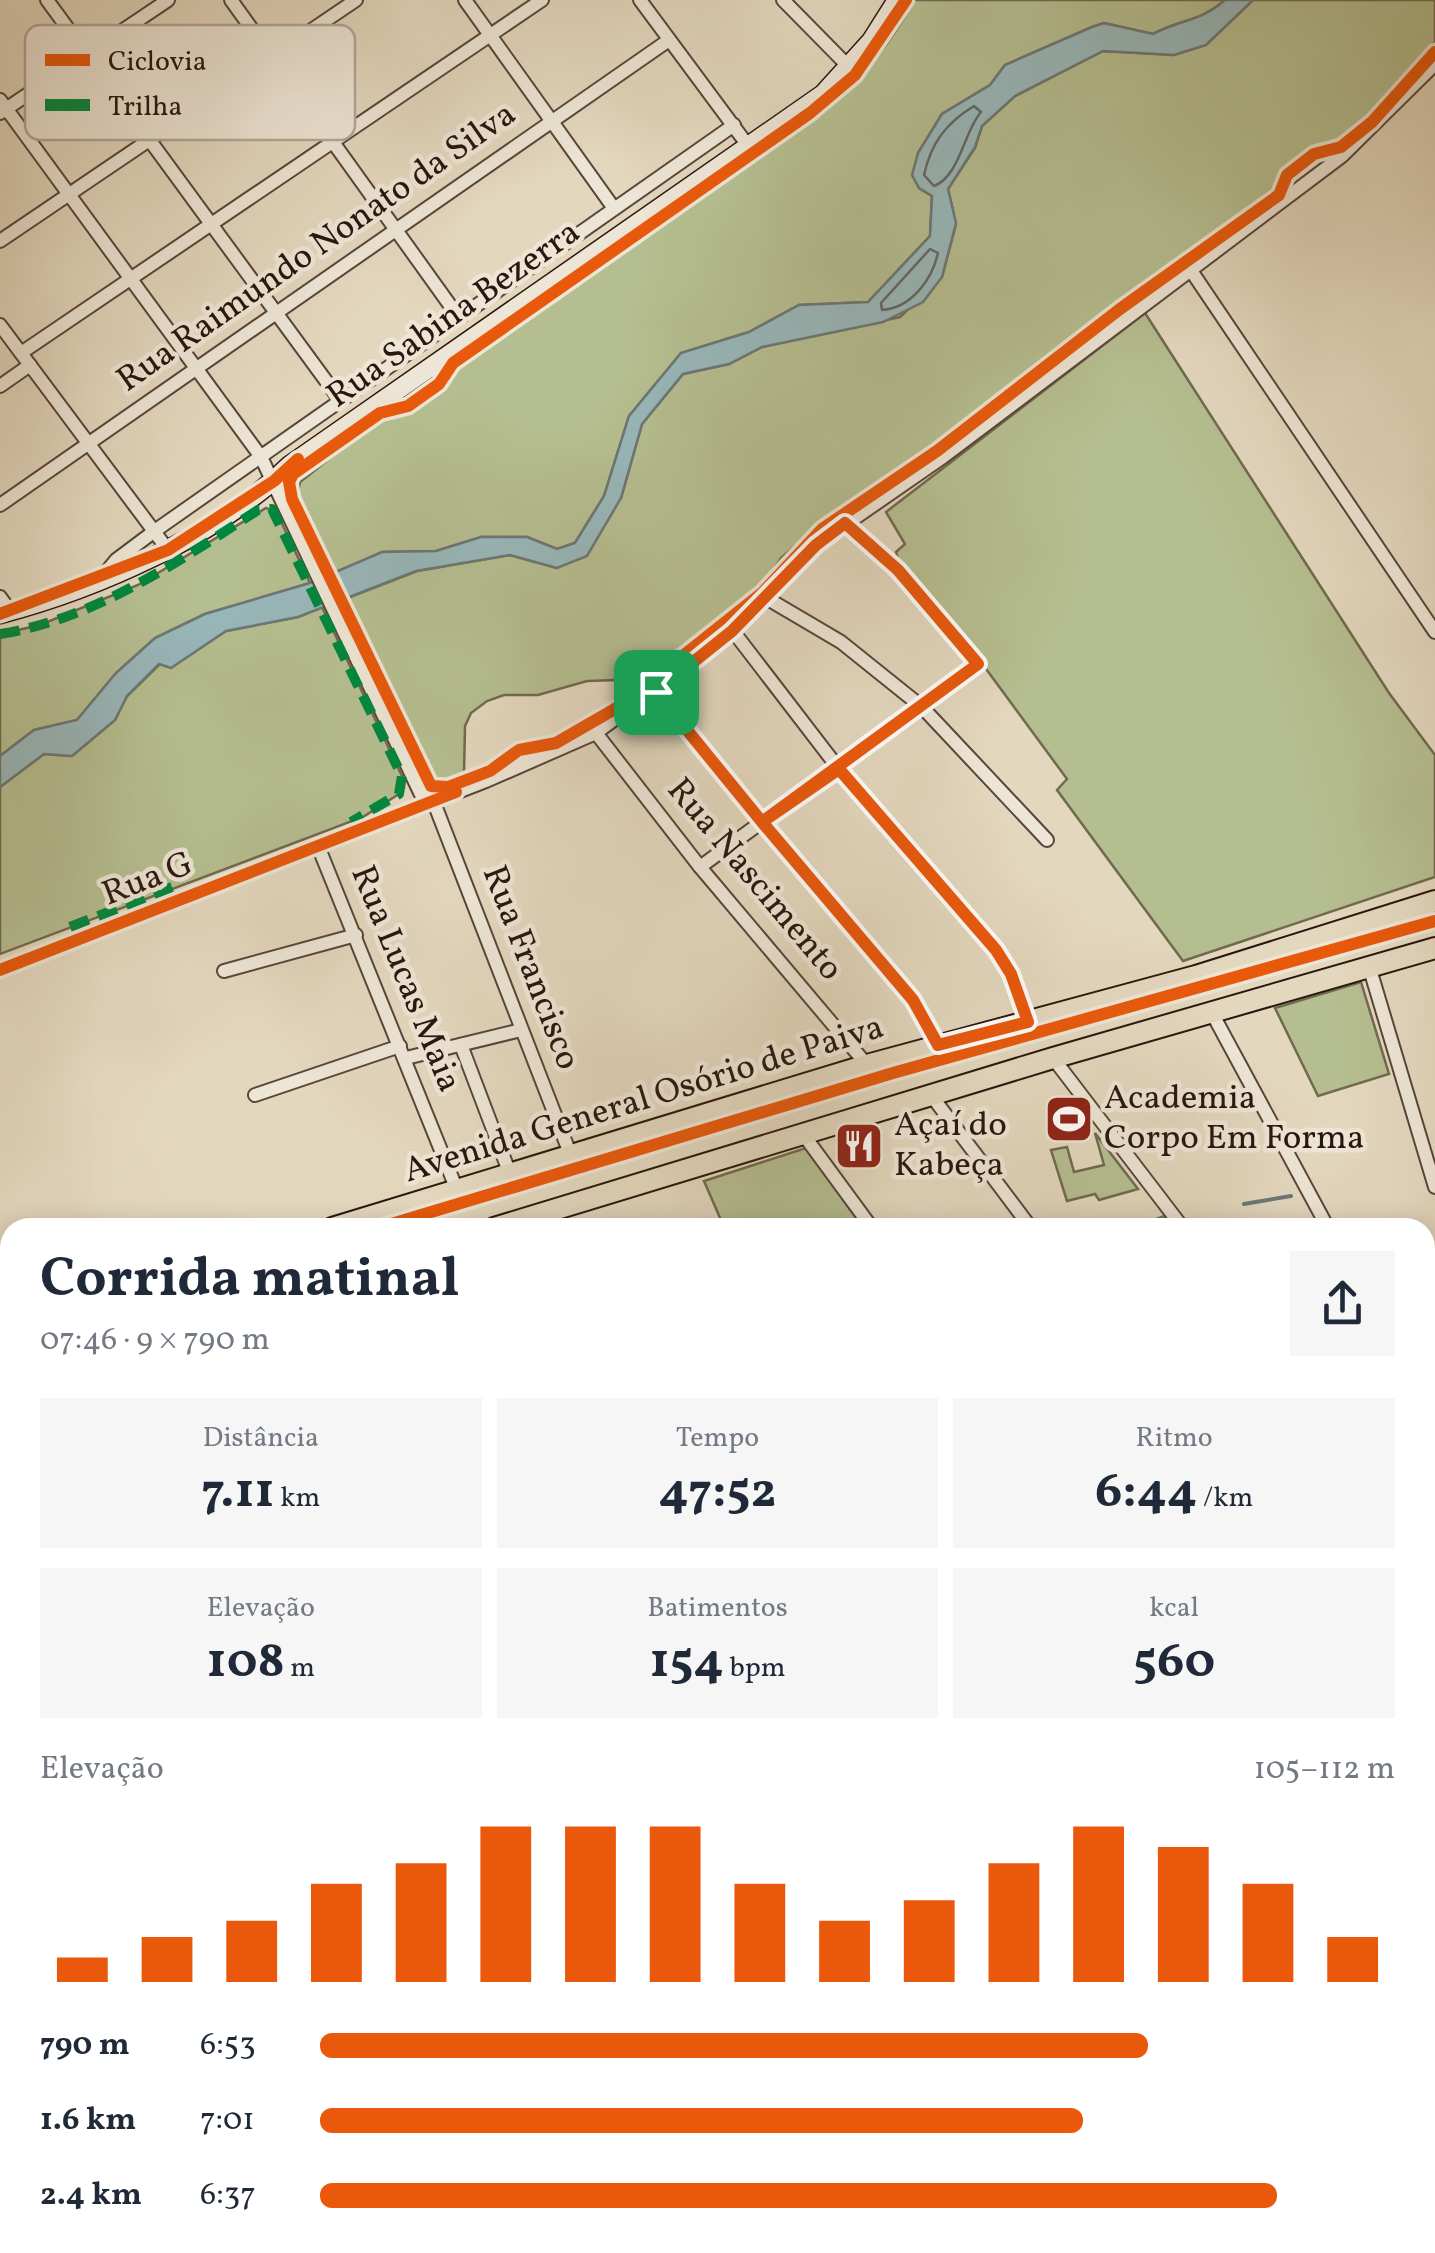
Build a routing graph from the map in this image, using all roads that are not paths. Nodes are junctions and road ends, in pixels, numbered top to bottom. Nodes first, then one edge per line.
1 (47, 0) edge
2 (168, 0) edge
3 (231, 0) edge
4 (356, 0) edge
5 (465, 0) edge
6 (542, 0) edge
7 (640, 0) edge
8 (782, 0) edge
9 (897, 0) edge
10 (65, 25) edge
11 (130, 25) edge
12 (250, 25) edge
13 (319, 25) edge
14 (492, 37) junction
15 (669, 40) junction
16 (1435, 64) edge
17 (849, 67) junction
18 (25, 92) edge
19 (2, 107) edge
20 (551, 122) junction
21 (734, 124) junction
22 (355, 129) edge
23 (25, 136) edge
24 (29, 140) edge
25 (153, 140) joint
26 (339, 140) edge
27 (336, 142) junction
28 (749, 147) junction
29 (72, 194) junction
30 (613, 206) junction
31 (212, 224) junction
32 (394, 229) junction
33 (0, 241) edge
34 (1190, 269) junction
35 (131, 281) junction
36 (277, 314) junction
37 (457, 315) junction
38 (0, 325) edge
39 (21, 353) junction
40 (30, 365) junction
41 (198, 369) junction
42 (0, 386) edge
43 (340, 400) junction
44 (89, 443) junction
45 (261, 457) junction
46 (274, 481) junction
47 (0, 505) edge
48 (845, 523) junction
49 (156, 530) junction
50 (168, 550) junction
51 (103, 576) junction
52 (768, 599) junction
53 (3, 607) edge
54 (732, 631) junction
55 (1435, 632) edge
56 (656, 692) junction
57 (922, 707) junction
58 (596, 734) junction
59 (839, 769) junction
60 (429, 801) junction
61 (762, 822) junction
62 (1047, 840) dead end
63 (318, 846) junction
64 (700, 867) junction
65 (1435, 902) edge
66 (356, 935) junction
67 (1435, 948) edge
68 (1369, 966) junction
69 (0, 970) edge
70 (224, 970) dead end
71 (1212, 1012) junction
72 (1028, 1022) junction
73 (521, 1030) junction
74 (461, 1045) junction
75 (938, 1045) junction
76 (403, 1052) junction
77 (1053, 1058) junction
78 (867, 1065) junction
79 (255, 1095) dead end
80 (932, 1096) junction
81 (803, 1134) junction
82 (571, 1156) junction
83 (510, 1174) junction
84 (1435, 1188) edge
85 (457, 1190) junction
86 (365, 1218) edge
87 (531, 1218) edge
88 (865, 1218) edge
89 (1023, 1218) edge
90 (1175, 1218) edge
91 (1323, 1218) edge

1 - 10 street
2 - 11 street
3 - 12 street
4 - 13 street
5 - 14 street
6 - 14 street
7 - 15 street
8 - 17 street
9 - 17 main road, Rua Sabina Bezerra
14 - 20 street
14 - 22 street
15 - 20 street, Rua Raimundo Nonato da Silva
15 - 21 street
16 - 34 street, Rua G
17 - 28 main road, Rua Sabina Bezerra
18 - 19 street
19 - 23 street, Rua Francisco
20 - 30 street
20 - 32 street, Rua Raimundo Nonato da Silva
21 - 28 street
21 - 30 street
24 - 29 street, Rua Francisco
25 - 29 street
25 - 31 street
26 - 27 street
27 - 31 street
27 - 32 street
28 - 46 main road, Rua Sabina Bezerra
29 - 33 street
29 - 35 street, Rua Francisco
30 - 37 street
31 - 35 street
31 - 36 street
32 - 36 street, Rua Raimundo Nonato da Silva
32 - 37 street
34 - 48 street, Rua G
34 - 55 street
35 - 39 street
35 - 41 street, Rua Francisco
36 - 41 street, Rua Raimundo Nonato da Silva
36 - 43 street
37 - 43 street
38 - 39 street
39 - 40 street
40 - 42 street
40 - 44 street
41 - 44 street, Rua Raimundo Nonato da Silva
41 - 45 street, Rua Francisco
43 - 45 street
44 - 47 street, Rua Raimundo Nonato da Silva
44 - 49 street
45 - 46 street, Rua Francisco
45 - 49 street
46 - 50 main road, Rua Sabina Bezerra
46 - 60 street, Rua Francisco
48 - 52 street, Rua G
48 - 57 street
49 - 50 street
49 - 51 street
50 - 51 main road, Rua Sabina Bezerra
51 - 53 main road, Rua Sabina Bezerra
52 - 54 street, Rua G
52 - 57 street
54 - 56 street, Rua G
54 - 59 street
56 - 58 street, Rua G
56 - 61 street
57 - 59 street
57 - 62 street
58 - 60 street, Rua G
58 - 64 street, Rua Nascimento
59 - 61 street
59 - 72 street
60 - 63 street, Rua G
60 - 73 street, Rua Francisco
61 - 64 street
61 - 75 street
63 - 66 street, Rua Lucas Maia
63 - 69 street, Rua G
64 - 78 street, Rua Nascimento
65 - 72 main road, Avenida General Osório de Paiva
66 - 70 street
66 - 76 street, Rua Lucas Maia
67 - 68 main road
68 - 71 main road
68 - 84 street
71 - 77 main road
71 - 91 street
72 - 75 main road, Avenida General Osório de Paiva
73 - 74 street
73 - 82 street, Rua Francisco
74 - 76 street
74 - 83 street
75 - 78 main road, Avenida General Osório de Paiva
76 - 79 street
76 - 85 street, Rua Lucas Maia
77 - 80 main road
77 - 90 street
78 - 82 main road, Avenida General Osório de Paiva
80 - 81 main road
80 - 89 street
81 - 87 main road
81 - 88 street
82 - 83 main road, Avenida General Osório de Paiva
83 - 85 main road, Avenida General Osório de Paiva
85 - 86 main road, Avenida General Osório de Paiva

